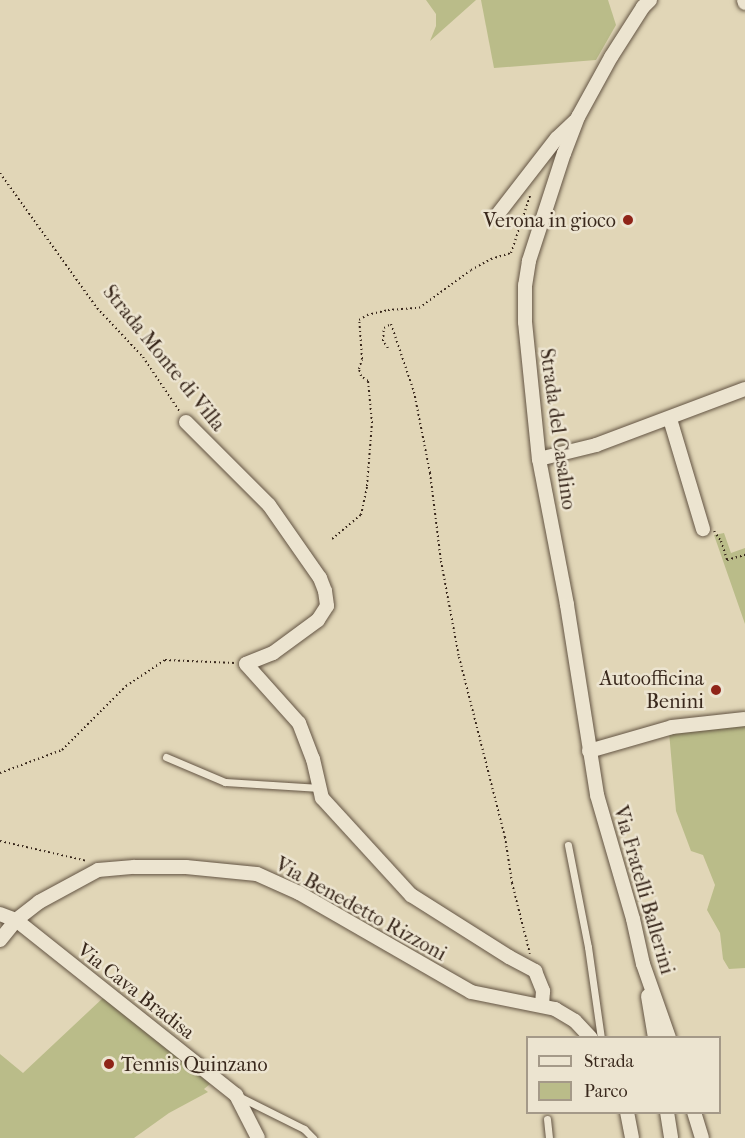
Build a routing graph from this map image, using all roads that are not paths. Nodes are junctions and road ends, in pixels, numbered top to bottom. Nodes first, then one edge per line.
1 (650, 0) edge
2 (578, 117) junction
3 (498, 214) dead end
4 (745, 389) edge
5 (670, 419) junction
6 (186, 422) road end
7 (540, 459) junction
8 (703, 529) road end
9 (745, 719) edge
10 (589, 751) junction
11 (166, 757) dead end
12 (320, 788) junction
13 (568, 845) dead end
14 (0, 914) edge
15 (16, 920) junction
16 (0, 940) edge
17 (643, 964) junction
18 (542, 1005) junction
19 (589, 1036) edge
20 (601, 1036) edge
21 (655, 1036) edge
22 (668, 1036) edge
23 (236, 1095) junction
24 (627, 1114) edge
25 (667, 1114) edge
26 (694, 1114) edge
27 (547, 1119) dead end
28 (258, 1138) edge
29 (313, 1138) edge
30 (549, 1138) edge
31 (632, 1138) edge
32 (671, 1138) edge
33 (702, 1138) edge

1 - 2 street, Strada del Casalino
2 - 3 street, Strada del Casalino
2 - 7 street, Strada del Casalino
4 - 5 street
5 - 7 street
5 - 8 street
6 - 12 street, Strada Monte di Villa
7 - 10 street, Strada del Casalino
9 - 10 street
10 - 17 street, Via Fratelli Ballerini
11 - 12 lane
12 - 18 street
13 - 20 lane
14 - 15 street, Via Cava Bradisa
15 - 16 street, Via Benedetto Rizzoni
15 - 18 street, Via Benedetto Rizzoni
15 - 23 street, Via Cava Bradisa
17 - 21 street
17 - 22 street, Via Fratelli Ballerini
18 - 19 street
23 - 28 street, Via Cava Bradisa
23 - 29 lane
24 - 31 street
25 - 32 street
26 - 33 street
27 - 30 lane

